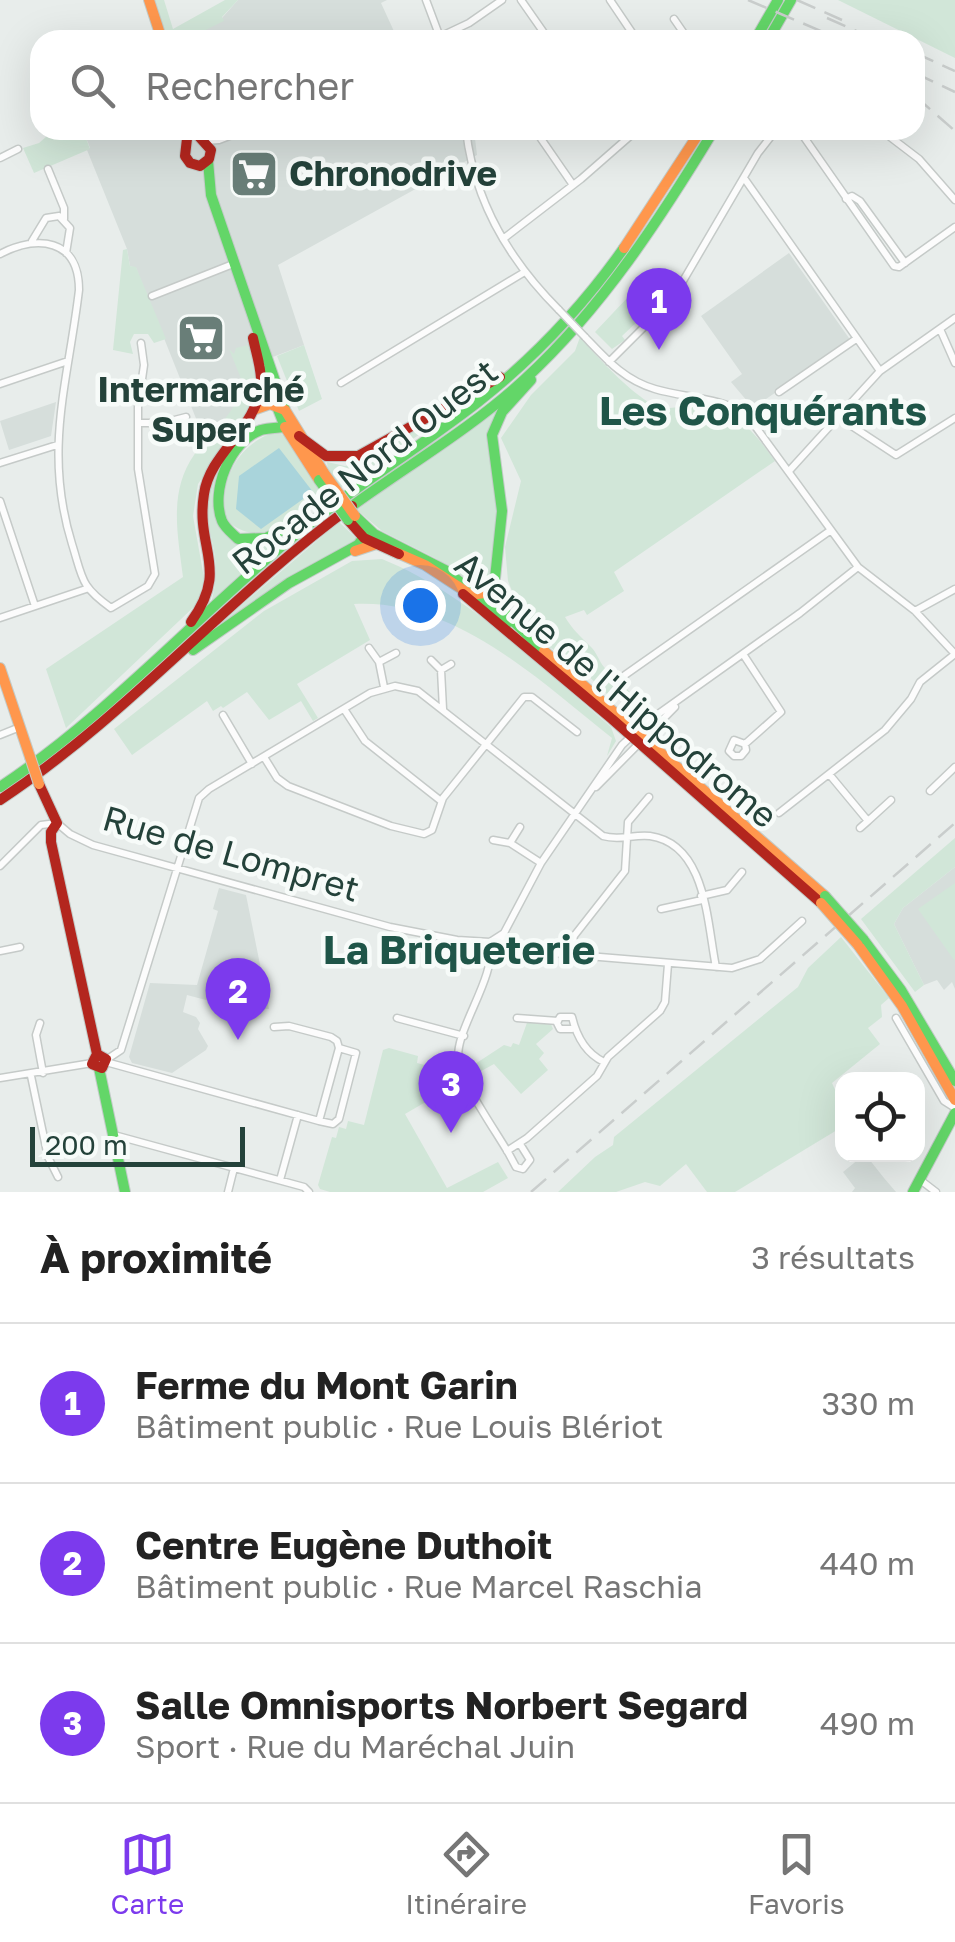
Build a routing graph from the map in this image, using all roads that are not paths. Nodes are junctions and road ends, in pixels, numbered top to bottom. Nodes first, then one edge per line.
1 (149, 0) edge
2 (426, 0) edge
3 (502, 0) edge
4 (521, 0) edge
5 (610, 0) edge
6 (778, 0) edge
7 (791, 0) edge
8 (674, 19) dead end
9 (158, 30) edge
10 (435, 30) edge
11 (456, 30) edge
12 (541, 30) edge
13 (631, 30) edge
14 (682, 30) edge
15 (761, 30) edge
16 (774, 30) edge
17 (188, 140) edge
18 (203, 140) joint
19 (227, 140) edge
20 (468, 140) edge
21 (542, 140) edge
22 (625, 140) edge
23 (695, 140) edge
24 (708, 140) edge
25 (769, 140) edge
26 (806, 140) edge
27 (895, 140) edge
28 (186, 146) junction
29 (18, 149) dead end
30 (0, 158) edge
31 (209, 158) junction
32 (194, 165) junction
33 (48, 169) dead end
34 (744, 178) junction
35 (573, 185) junction
36 (211, 195) junction
37 (955, 200) edge
38 (64, 218) junction
39 (955, 227) edge
40 (503, 239) junction
41 (32, 241) junction
42 (0, 254) edge
43 (69, 257) junction
44 (234, 264) junction
45 (523, 273) junction
46 (240, 284) junction
47 (152, 296) dead end
48 (955, 318) edge
49 (940, 329) junction
50 (253, 338) junction
51 (856, 339) junction
52 (141, 343) dead end
53 (538, 351) junction
54 (554, 352) junction
55 (68, 361) junction
56 (609, 362) junction
57 (955, 363) edge
58 (880, 371) junction
59 (1, 380) edge
60 (341, 382) dead end
61 (779, 392) dead end
62 (279, 407) junction
63 (255, 410) junction
64 (186, 417) dead end
65 (838, 417) junction
66 (955, 418) edge
67 (138, 423) junction
68 (285, 426) junction
69 (300, 436) junction
70 (56, 445) junction
71 (0, 462) edge
72 (789, 471) junction
73 (322, 476) junction
74 (348, 494) junction
75 (0, 501) edge
76 (831, 530) junction
77 (364, 532) junction
78 (376, 544) junction
79 (393, 552) junction
80 (340, 556) junction
81 (858, 567) junction
82 (494, 579) junction
83 (86, 589) junction
84 (955, 589) edge
85 (477, 595) junction
86 (35, 606) junction
87 (915, 611) junction
88 (0, 618) edge
89 (369, 648) dead end
90 (396, 652) dead end
91 (547, 654) junction
92 (743, 654) junction
93 (955, 654) edge
94 (431, 660) dead end
95 (379, 662) junction
96 (452, 664) dead end
97 (0, 668) edge
98 (441, 670) junction
99 (160, 673) junction
100 (625, 676) dead end
101 (134, 682) junction
102 (384, 687) junction
103 (691, 692) junction
104 (344, 709) junction
105 (443, 710) junction
106 (223, 715) dead end
107 (614, 716) junction
108 (653, 718) junction
109 (21, 730) junction
110 (577, 732) dead end
111 (0, 735) edge
112 (638, 736) junction
113 (745, 744) dead end
114 (486, 745) junction
115 (617, 751) junction
116 (653, 755) junction
117 (264, 757) junction
118 (252, 764) junction
119 (616, 765) junction
120 (955, 768) edge
121 (829, 774) junction
122 (0, 787) edge
123 (930, 791) dead end
124 (649, 797) dead end
125 (586, 798) junction
126 (0, 800) edge
127 (891, 800) dead end
128 (442, 801) junction
129 (779, 813) dead end
130 (574, 815) junction
131 (868, 822) junction
132 (57, 823) junction
133 (520, 826) dead end
134 (860, 828) dead end
135 (626, 838) junction
136 (493, 840) dead end
137 (510, 843) junction
138 (541, 864) junction
139 (0, 866) edge
140 (176, 869) junction
141 (742, 872) dead end
142 (702, 898) junction
143 (823, 900) junction
144 (661, 908) dead end
145 (802, 921) dead end
146 (501, 936) junction
147 (490, 942) junction
148 (860, 942) junction
149 (20, 946) dead end
150 (0, 951) edge
151 (570, 956) junction
152 (668, 964) junction
153 (716, 967) junction
154 (397, 1018) dead end
155 (517, 1018) dead end
156 (896, 1018) dead end
157 (558, 1021) junction
158 (40, 1022) dead end
159 (274, 1027) dead end
160 (572, 1029) junction
161 (464, 1036) junction
162 (339, 1048) junction
163 (100, 1061) junction
164 (604, 1062) junction
165 (44, 1074) junction
166 (31, 1076) junction
167 (0, 1078) edge
168 (953, 1078) edge
169 (955, 1100) edge
170 (955, 1110) edge
171 (298, 1115) junction
172 (319, 1121) junction
173 (114, 1135) junction
174 (520, 1144) junction
175 (507, 1151) junction
176 (234, 1168) junction
177 (58, 1177) dead end
178 (920, 1179) junction
179 (280, 1180) junction
180 (125, 1192) edge
181 (228, 1192) edge
182 (309, 1192) edge
183 (913, 1192) edge
184 (936, 1192) edge

1 - 9 main road
2 - 10 street
3 - 11 street
4 - 12 street
5 - 13 street
6 - 15 main road
7 - 16 main road
8 - 14 street
17 - 28 main road
18 - 28 main road
18 - 31 main road
19 - 31 street
20 - 40 street
21 - 35 street
22 - 35 street
23 - 53 main road, Rocade Nord Ouest
24 - 54 main road, Rocade Nord Ouest
25 - 34 street
26 - 39 street
27 - 37 street
28 - 32 main road
29 - 30 street
31 - 32 main road
31 - 36 main road
32 - 36 main road
33 - 38 street
34 - 51 street
34 - 56 street
35 - 40 street
36 - 44 main road
38 - 41 street
38 - 43 street
40 - 45 street
41 - 42 street
41 - 43 street
43 - 55 street
44 - 46 main road
44 - 47 street
45 - 56 street, bridge
45 - 60 street
46 - 50 main road, Avenue de l'Hippodrome
46 - 62 main road, Avenue de l'Hippodrome
48 - 49 street
49 - 57 street
49 - 58 street
50 - 62 main road, Avenue de l'Hippodrome
50 - 63 main road
51 - 58 street
51 - 61 street
52 - 67 street
53 - 69 main road
53 - 74 main road, Rocade Nord Ouest
54 - 82 main road
54 - 99 main road, Rocade Nord Ouest
55 - 59 street
55 - 70 street
56 - 72 street
58 - 65 street
62 - 63 main road
62 - 68 main road, Avenue de l'Hippodrome
62 - 69 main road, Avenue de l'Hippodrome
63 - 101 main road
64 - 67 street
65 - 66 street
65 - 72 street
67 - 83 street
68 - 73 main road, Avenue de l'Hippodrome
68 - 74 main road
69 - 73 main road, Avenue de l'Hippodrome
70 - 71 street
70 - 83 street
72 - 76 street
73 - 77 main road, Avenue de l'Hippodrome, bridge
74 - 101 main road, Rocade Nord Ouest
75 - 86 street
76 - 81 street
76 - 100 street
77 - 78 main road, Avenue de l'Hippodrome
77 - 80 main road
77 - 85 main road, Avenue de l'Hippodrome
78 - 79 main road, Avenue de l'Hippodrome
78 - 80 main road
79 - 85 main road
79 - 107 main road, Avenue de l'Hippodrome
80 - 99 main road
81 - 87 street
81 - 92 street
82 - 85 main road
82 - 91 main road
83 - 86 street
84 - 87 street
85 - 91 main road, Avenue de l'Hippodrome
86 - 88 street
87 - 93 street
89 - 95 street
90 - 95 street
91 - 107 main road, Avenue de l'Hippodrome
92 - 103 street
92 - 113 street
93 - 121 street
94 - 98 street
95 - 102 street
96 - 98 street
97 - 109 main road, Rue de Lompret
98 - 105 street
99 - 126 main road, Rocade Nord Ouest
101 - 122 main road, Rocade Nord Ouest
102 - 104 street
102 - 105 street
103 - 108 street
103 - 112 street
104 - 117 street
104 - 128 street
105 - 114 street
106 - 118 street
107 - 108 street
107 - 112 main road, Avenue de l'Hippodrome
107 - 115 street
108 - 112 street
109 - 111 street
109 - 132 main road, Rue de Lompret, bridge
110 - 114 street
112 - 115 street
112 - 116 main road, Avenue de l'Hippodrome
112 - 119 street
112 - 143 main road, Avenue de l'Hippodrome
114 - 128 street
114 - 130 street
115 - 125 street
116 - 119 street
116 - 143 main road, Avenue de l'Hippodrome
117 - 118 street
117 - 128 street
118 - 140 street
119 - 125 street
120 - 123 street
121 - 129 street
121 - 131 street
124 - 135 street
125 - 130 street
127 - 131 street
130 - 135 street
130 - 138 street
131 - 134 street
132 - 139 street
132 - 140 street, Rue de Lompret
132 - 163 main road
133 - 137 street
135 - 142 street
135 - 151 street
136 - 137 street
137 - 138 street
138 - 146 street
140 - 147 street, Rue de Lompret
140 - 163 street
141 - 142 street
142 - 144 street
142 - 153 street
143 - 148 main road, Avenue de l'Hippodrome, bridge
145 - 153 street
146 - 147 street
146 - 151 street
147 - 161 street
148 - 168 main road, Avenue de l'Hippodrome
148 - 169 main road, Avenue de l'Hippodrome
149 - 150 street
151 - 152 street
152 - 153 street
152 - 164 street
154 - 161 street
155 - 157 street
156 - 170 street
157 - 160 street
157 - 160 street
158 - 165 street
159 - 162 street
160 - 164 street
161 - 175 street
162 - 172 street
162 - 172 street
163 - 165 street
163 - 171 street
163 - 173 main road
164 - 174 street
165 - 166 street
166 - 167 street
166 - 177 street
170 - 178 main road
171 - 172 street
171 - 179 street
173 - 176 street
173 - 180 main road
174 - 175 street
174 - 175 street
176 - 179 street
176 - 181 street
178 - 183 main road
178 - 184 street
179 - 182 street

